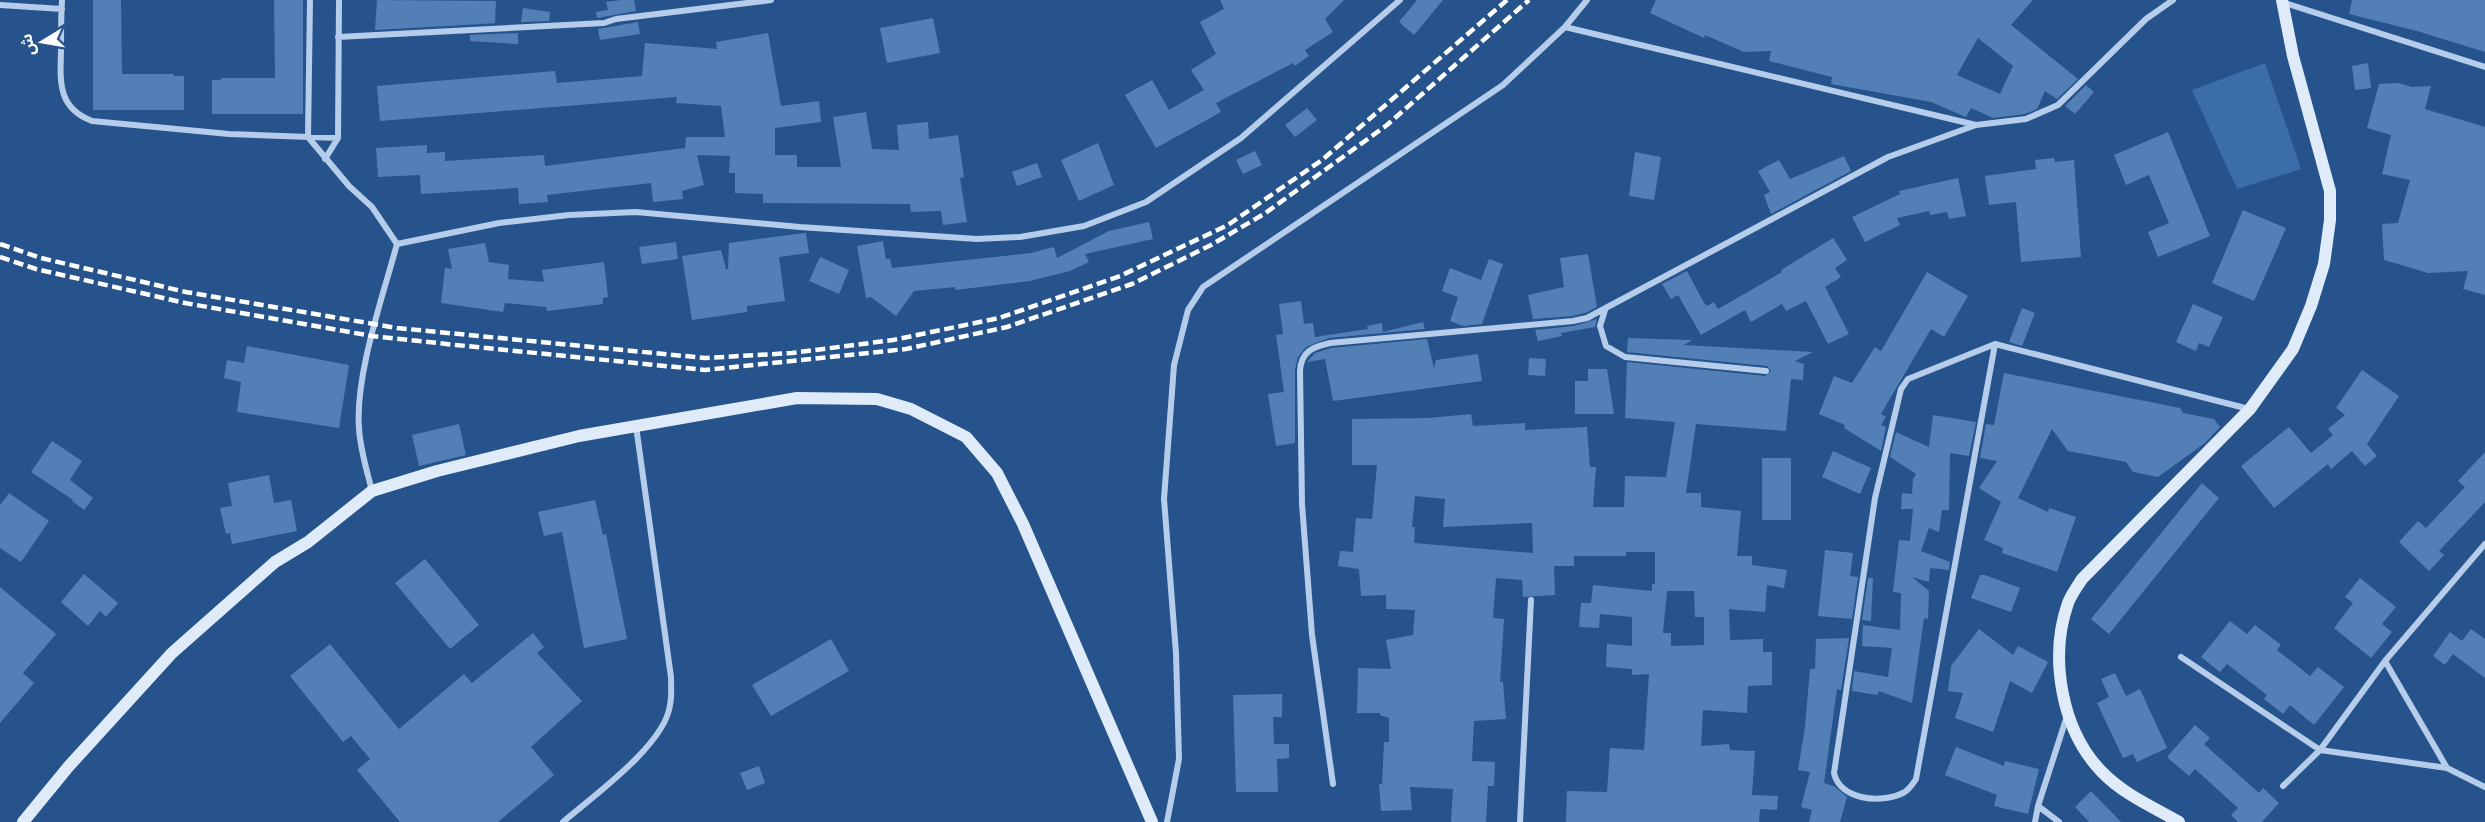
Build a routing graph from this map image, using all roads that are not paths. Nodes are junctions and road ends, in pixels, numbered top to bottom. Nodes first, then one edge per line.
1 (62, 0) edge
2 (310, 0) edge
3 (339, 0) edge
4 (771, 0) edge
5 (1400, 0) edge
6 (1587, 0) edge
7 (2173, 0) edge
8 (2282, 1) edge
9 (0, 5) edge
10 (62, 9) junction
11 (1565, 27) junction
12 (338, 37) junction
13 (2485, 67) edge
14 (1976, 124) junction
15 (308, 137) junction
16 (338, 138) junction
17 (325, 159) junction
18 (398, 244) junction
19 (1605, 309) junction
20 (1995, 344) junction
21 (1766, 371) dead end
22 (2250, 409) junction
23 (636, 425) junction
24 (372, 491) junction
25 (2485, 544) edge
26 (1531, 600) dead end
27 (2181, 657) dead end
28 (2385, 661) junction
29 (2067, 716) junction
30 (2320, 750) junction
31 (2446, 768) junction
32 (1333, 784) dead end
33 (2283, 786) dead end
34 (2485, 788) edge
35 (2038, 806) junction
36 (24, 822) edge
37 (563, 822) edge
38 (1152, 822) edge
39 (1167, 822) edge
40 (1520, 822) edge
41 (2035, 822) edge
42 (2059, 822) edge
43 (2179, 822) edge

1 - 10 street
2 - 15 street
3 - 12 street
4 - 12 street
5 - 18 street
6 - 11 street
7 - 14 street
8 - 13 street
8 - 22 main road
9 - 10 street
10 - 15 street
11 - 14 street
11 - 39 street
12 - 16 street
14 - 19 street
15 - 16 street
15 - 17 street
16 - 17 street
17 - 18 street
18 - 24 street
19 - 21 street
19 - 32 street
20 - 20 street
20 - 22 street
22 - 29 main road
23 - 24 main road
23 - 37 street
23 - 38 main road
24 - 36 main road
25 - 28 street
26 - 40 street
27 - 30 street
28 - 30 street
28 - 31 street
29 - 35 street
29 - 43 main road
30 - 31 street
30 - 33 street
31 - 34 street
35 - 41 street
35 - 42 street

